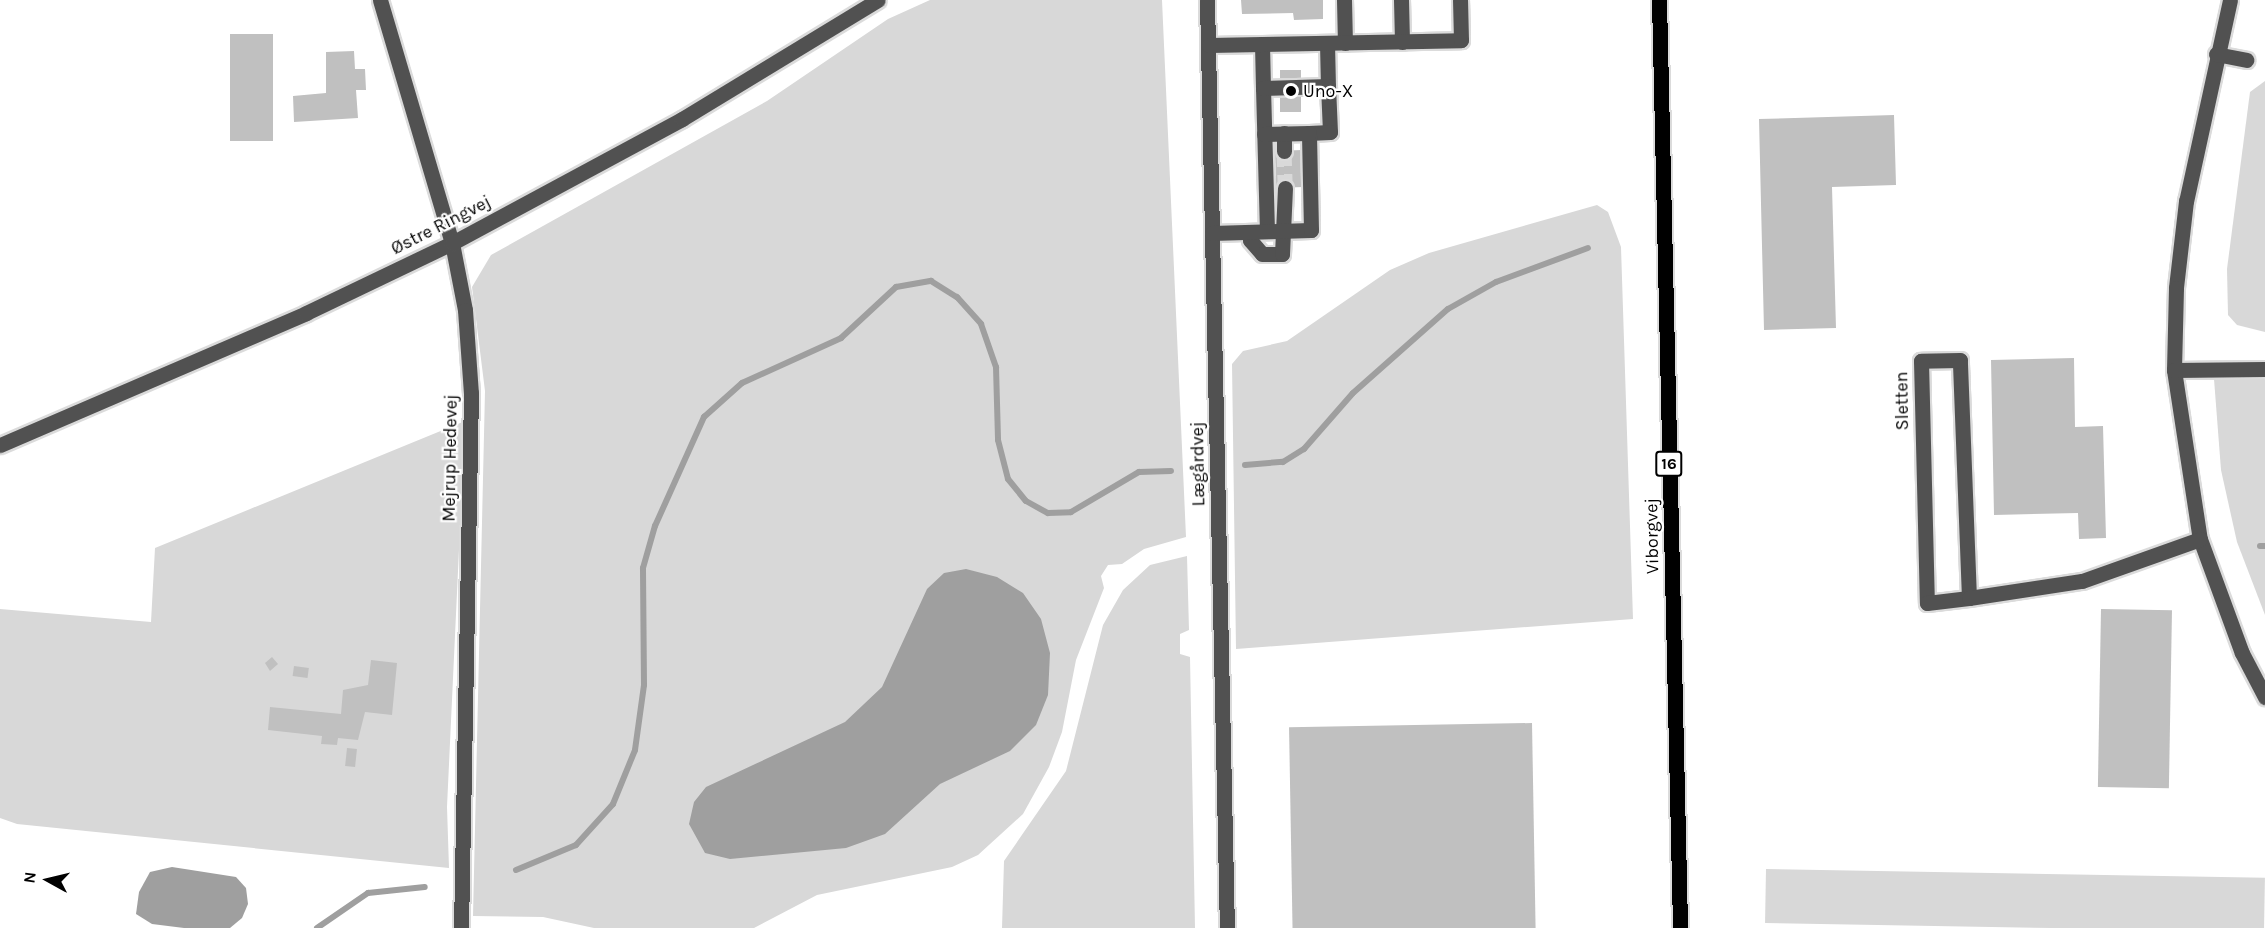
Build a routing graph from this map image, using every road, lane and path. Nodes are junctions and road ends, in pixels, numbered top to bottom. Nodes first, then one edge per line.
1 (380, 0) edge
2 (878, 0) edge
3 (1207, 0) edge
4 (1344, 0) edge
5 (1401, 0) edge
6 (1460, 0) edge
7 (1659, 0) edge
8 (2230, 0) edge
9 (1402, 42) junction
10 (1327, 43) junction
11 (1345, 43) junction
12 (1262, 44) junction
13 (1209, 45) junction
14 (2216, 54) junction
15 (2246, 60) dead end
16 (1328, 86) junction
17 (1263, 88) junction
18 (1284, 133) junction
19 (1309, 133) junction
20 (1264, 134) junction
21 (1284, 151) tunnel mouth
22 (1285, 188) tunnel mouth
23 (1267, 231) junction
24 (1286, 231) junction
25 (1250, 232) junction
26 (1212, 233) junction
27 (452, 243) junction
28 (2265, 369) edge
29 (2174, 370) junction
30 (0, 445) edge
31 (2200, 539) junction
32 (1969, 598) junction
33 (2265, 697) edge
34 (461, 928) edge
35 (1227, 928) edge
36 (1680, 928) edge

1 - 27 street, Mejrup Hedevej
2 - 27 street, Østre Ringvej
3 - 13 street, Lægårdvej
4 - 11 street
5 - 9 street
6 - 9 street
7 - 36 main road, Viborgvej / 16
8 - 14 street
9 - 11 street
10 - 11 street
10 - 12 street
10 - 16 street
12 - 13 street
12 - 17 street
13 - 26 street, Lægårdvej
14 - 15 street
14 - 29 street
16 - 17 street
16 - 19 street
17 - 20 street
18 - 19 street
18 - 20 street
18 - 21 street
19 - 24 street
20 - 23 street
22 - 24 street
23 - 24 street
23 - 25 street
24 - 25 street
25 - 26 street
26 - 35 street, Lægårdvej
27 - 30 street, Østre Ringvej
27 - 34 street, Mejrup Hedevej
28 - 29 street
29 - 31 street
31 - 32 street, Sletten
31 - 33 street
32 - 32 street, Sletten

